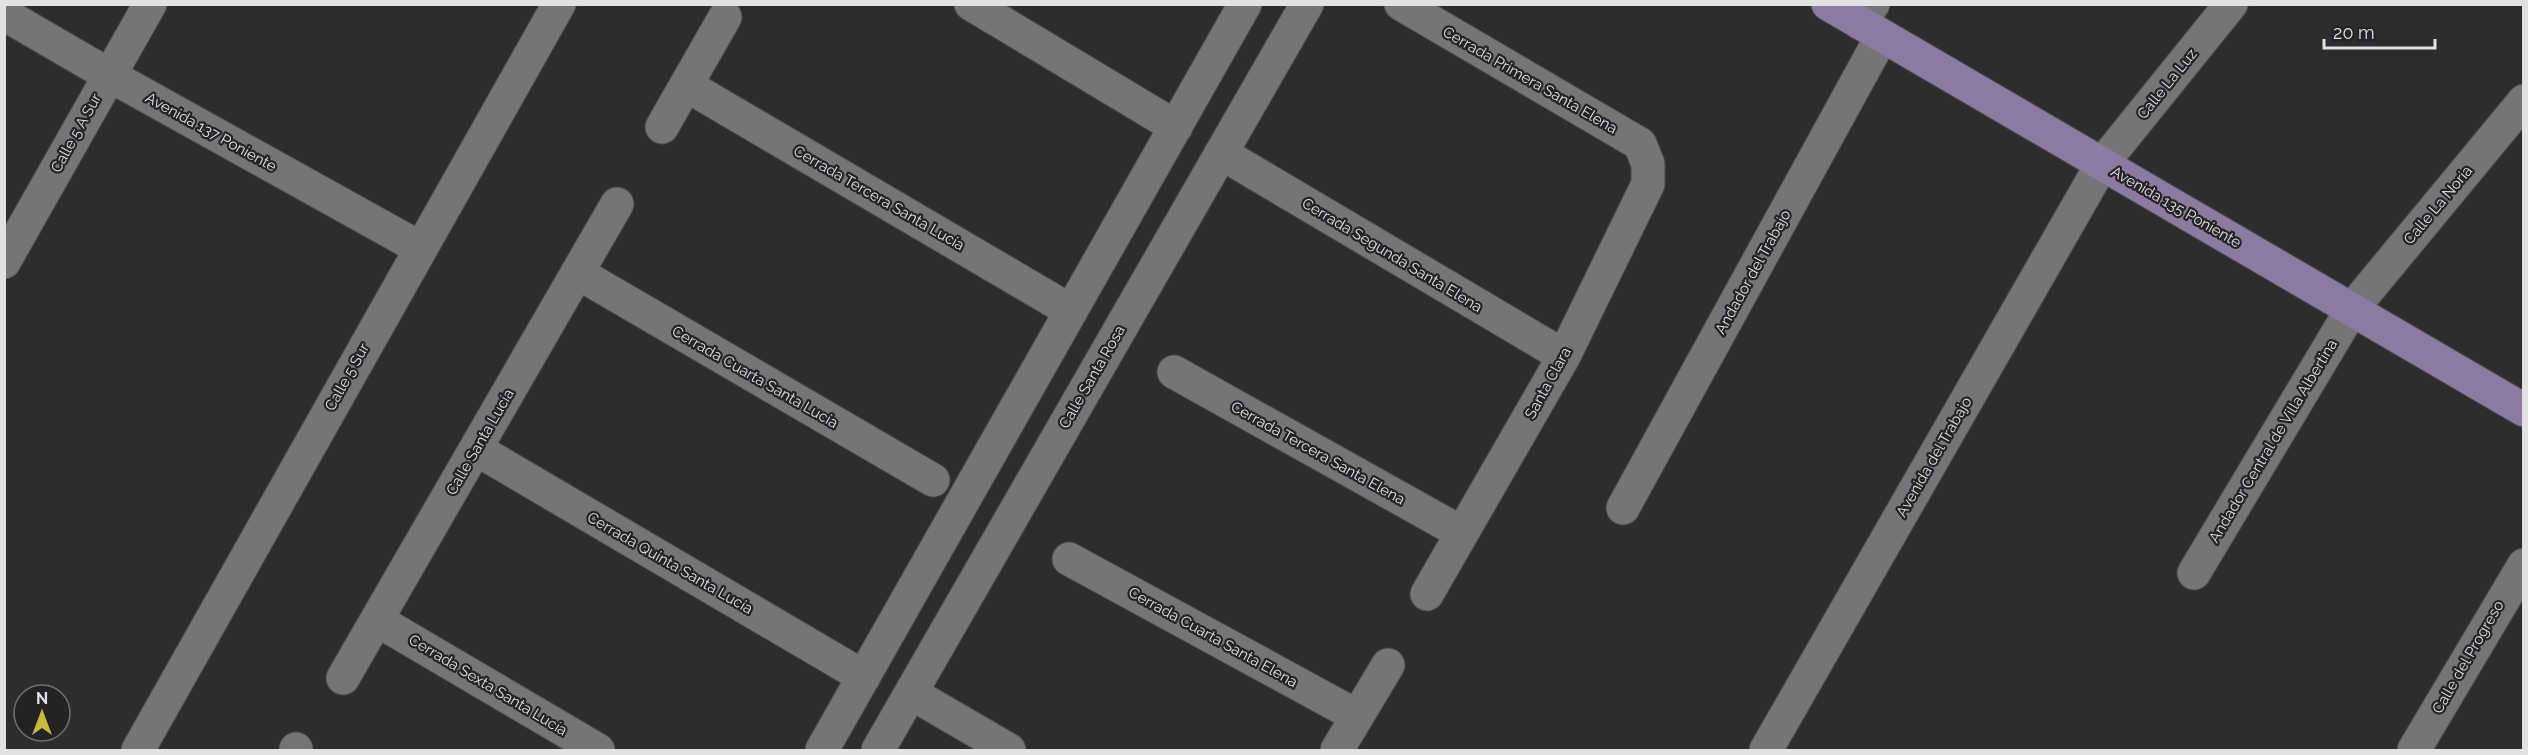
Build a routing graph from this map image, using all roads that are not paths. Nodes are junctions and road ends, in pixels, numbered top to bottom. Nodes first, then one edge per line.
1 (150, 4) edge
2 (559, 4) edge
3 (971, 4) edge
4 (1245, 4) edge
5 (1307, 4) edge
6 (1401, 4) edge
7 (1828, 4) edge
8 (2231, 4) edge
9 (4, 14) edge
10 (725, 17) dead end
11 (1872, 21) edge
12 (109, 75) junction
13 (686, 85) junction
14 (2523, 101) edge
15 (662, 127) dead end
16 (1176, 127) junction
17 (1221, 153) junction
18 (1648, 164) joint
19 (2102, 164) junction
20 (617, 204) dead end
21 (420, 248) junction
22 (4, 262) edge
23 (578, 273) junction
24 (2352, 309) junction
25 (1071, 311) junction
26 (1564, 356) junction
27 (1174, 372) dead end
28 (2523, 410) edge
29 (476, 449) junction
30 (933, 480) dead end
31 (1623, 508) dead end
32 (1462, 533) junction
33 (1069, 558) dead end
34 (2523, 565) edge
35 (2194, 573) dead end
36 (1427, 594) dead end
37 (377, 620) junction
38 (1388, 665) dead end
39 (864, 677) junction
40 (343, 678) dead end
41 (911, 693) junction
42 (1357, 716) junction
43 (138, 750) edge
44 (598, 750) edge
45 (822, 750) edge
46 (878, 750) edge
47 (1009, 750) edge
48 (1337, 750) edge
49 (1766, 750) edge
50 (2414, 750) edge

1 - 12 street, Calle 5 A Sur
2 - 21 street, Calle 5 Sur
3 - 16 street
4 - 16 street
5 - 17 street, Calle Santa Rosa
6 - 18 street, Cerrada Primera Santa Elena
7 - 11 main road, Avenida 135 Poniente
8 - 19 street, Calle La Luz
9 - 12 street, Avenida 137 Poniente
10 - 13 street
11 - 19 main road, Avenida 135 Poniente
11 - 31 street, Andador del Trabajo
12 - 21 street, Avenida 137 Poniente
12 - 22 street, Calle 5 A Sur
13 - 15 street
13 - 25 street, Cerrada Tercera Santa Lucía
14 - 24 street, Calle La Noria
16 - 25 street
17 - 26 street, Cerrada Segunda Santa Elena
17 - 41 street, Calle Santa Rosa
18 - 26 street, Santa Clara
19 - 24 main road, Avenida 135 Poniente
19 - 49 street, Avenida del Trabajo
20 - 23 street, Calle Santa Lucía
21 - 43 street, Calle 5 Sur
23 - 29 street, Calle Santa Lucía
23 - 30 street, Cerrada Cuarta Santa Lucía
24 - 28 main road, Avenida 135 Poniente
24 - 35 street, Andador Central de Villa Albertina
25 - 39 street
26 - 32 street, Santa Clara
27 - 32 street, Cerrada Tercera Santa Elena
29 - 37 street, Calle Santa Lucía
29 - 39 street, Cerrada Quinta Santa Lucía
32 - 36 street, Santa Clara
33 - 42 street, Cerrada Cuarta Santa Elena
34 - 50 street, Calle del Progreso
37 - 40 street, Calle Santa Lucía
37 - 44 street, Cerrada Sexta Santa Lucía
38 - 42 street
39 - 45 street
41 - 46 street, Calle Santa Rosa
41 - 47 street
42 - 48 street

